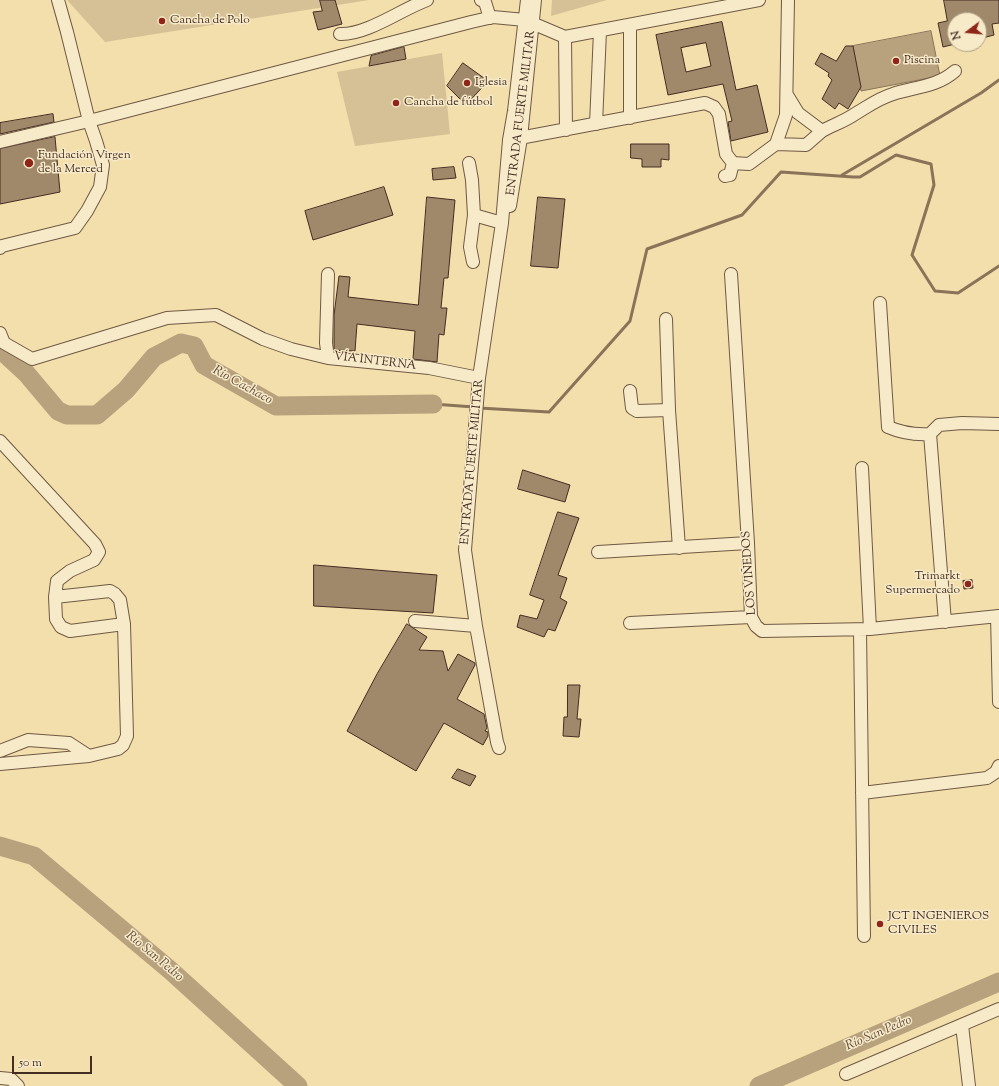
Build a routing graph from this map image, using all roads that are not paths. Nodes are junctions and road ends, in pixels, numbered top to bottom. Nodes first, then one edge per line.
1 (58, 0) edge
2 (427, 0) edge
3 (481, 0) edge
4 (527, 0) edge
5 (535, 0) edge
6 (759, 0) edge
7 (788, 0) edge
8 (490, 18) junction
9 (529, 22) junction
10 (630, 25) junction
11 (600, 31) junction
12 (340, 34) dead end
13 (565, 37) junction
14 (956, 72) dead end
15 (787, 95) junction
16 (630, 118) junction
17 (89, 121) junction
18 (596, 124) junction
19 (566, 130) junction
20 (822, 131) junction
21 (521, 138) junction
22 (509, 140) junction
23 (0, 142) edge
24 (776, 144) junction
25 (469, 163) dead end
26 (733, 163) junction
27 (725, 176) dead end
28 (474, 215) junction
29 (502, 223) junction
30 (0, 248) edge
31 (473, 262) dead end
32 (328, 274) dead end
33 (732, 274) dead end
34 (880, 303) dead end
35 (666, 319) dead end
36 (0, 333) edge
37 (328, 358) junction
38 (479, 379) junction
39 (630, 391) dead end
40 (669, 410) junction
41 (999, 424) edge
42 (930, 434) junction
43 (0, 441) edge
44 (862, 468) dead end
45 (748, 543) junction
46 (679, 548) junction
47 (598, 552) dead end
48 (55, 597) junction
49 (998, 616) edge
50 (751, 617) junction
51 (415, 621) dead end
52 (944, 622) junction
53 (630, 623) dead end
54 (124, 624) junction
55 (476, 626) junction
56 (865, 629) junction
57 (999, 702) edge
58 (499, 748) dead end
59 (0, 751) edge
60 (89, 756) junction
61 (0, 764) edge
62 (999, 766) edge
63 (862, 793) junction
64 (864, 936) dead end
65 (999, 1009) edge
66 (962, 1025) junction
67 (846, 1074) dead end
68 (0, 1078) edge
69 (18, 1086) edge
70 (969, 1086) edge

1 - 17 street
2 - 12 street
3 - 8 street
4 - 9 street, ENTRADA FUERTE MILITAR
5 - 9 street, ENTRADA FUERTE MILITAR
6 - 10 street
7 - 15 street
8 - 9 street
8 - 17 street
9 - 13 street
9 - 21 street, ENTRADA FUERTE MILITAR
9 - 22 street, ENTRADA FUERTE MILITAR
10 - 11 street
10 - 16 street
11 - 13 street
11 - 18 street
13 - 19 street
14 - 20 street
15 - 20 street
15 - 24 street
16 - 18 street
16 - 26 street
17 - 23 street
17 - 30 street
18 - 19 street
19 - 21 street
20 - 24 street
21 - 22 street
21 - 29 street, ENTRADA FUERTE MILITAR
22 - 29 street, ENTRADA FUERTE MILITAR
24 - 26 street
25 - 28 street
26 - 27 street
28 - 29 street
28 - 31 street
29 - 38 street, ENTRADA FUERTE MILITAR
32 - 37 street, VÍA INTERNA
33 - 45 street, LOS VIÑEDOS
34 - 42 street
35 - 40 street
36 - 37 street
37 - 38 street, VÍA INTERNA
38 - 55 street, ENTRADA FUERTE MILITAR
39 - 40 street
40 - 46 street
41 - 42 street
42 - 52 street
43 - 48 street
44 - 56 street
45 - 46 street
45 - 50 street, LOS VIÑEDOS
46 - 47 street
48 - 54 street
48 - 54 street
49 - 52 street, LOS VIÑEDOS
49 - 57 street
50 - 53 street
50 - 56 street, LOS VIÑEDOS
51 - 55 street
52 - 56 street, LOS VIÑEDOS
54 - 60 street
55 - 58 street, ENTRADA FUERTE MILITAR
56 - 63 street
59 - 60 street
60 - 61 street
62 - 63 street
63 - 64 street
65 - 66 street
66 - 67 street
66 - 70 street
68 - 69 street

